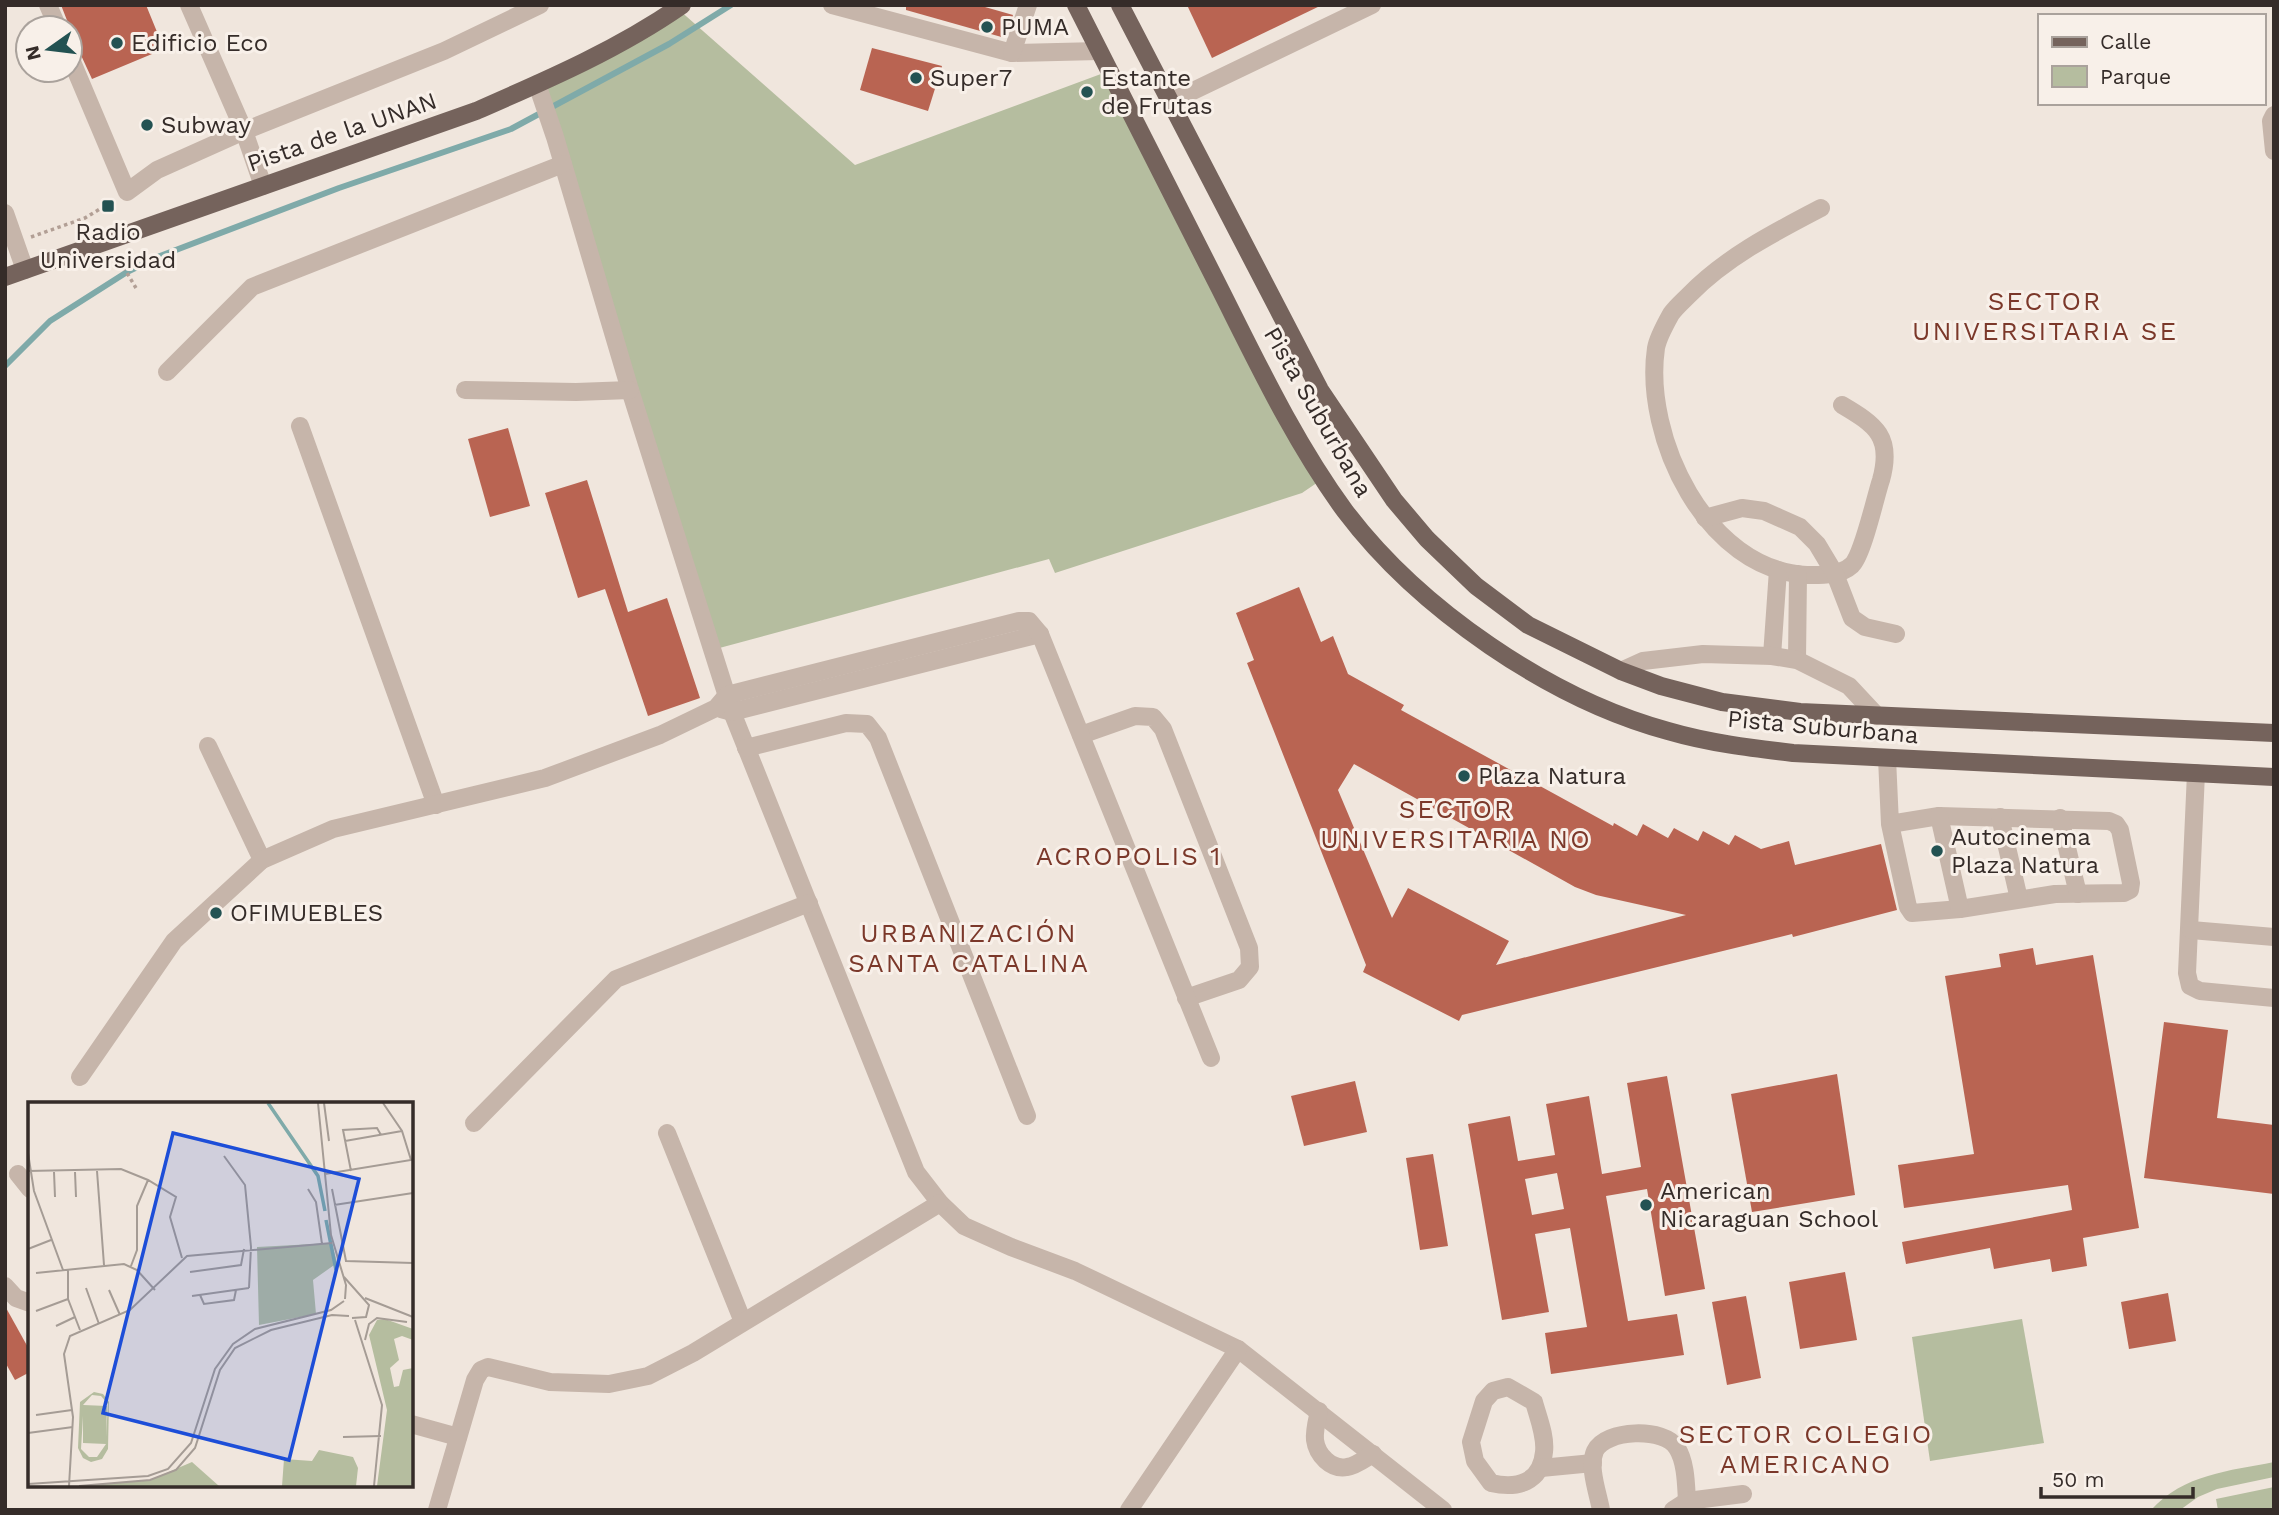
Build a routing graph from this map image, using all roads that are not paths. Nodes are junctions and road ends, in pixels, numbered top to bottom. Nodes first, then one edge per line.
1 (189, 5) edge
2 (540, 5) edge
3 (682, 5) edge
4 (832, 5) edge
5 (1028, 5) edge
6 (1076, 5) edge
7 (1120, 5) edge
8 (1372, 5) edge
9 (1099, 51) junction
10 (1012, 53) junction
11 (81, 84) edge
12 (537, 85) junction
13 (1170, 102) junction
14 (2274, 115) edge
15 (244, 131) junction
16 (2274, 150) edge
17 (563, 164) junction
18 (263, 186) junction
19 (1821, 208) dead end
20 (5, 214) edge
21 (25, 270) junction
22 (5, 277) edge
23 (167, 372) dead end
24 (465, 390) dead end
25 (630, 390) junction
26 (1842, 405) dead end
27 (300, 426) dead end
28 (1705, 519) junction
29 (1778, 570) junction
30 (1798, 574) junction
31 (1835, 574) junction
32 (1896, 634) dead end
33 (1772, 656) junction
34 (1797, 660) junction
35 (1621, 671) junction
36 (725, 705) junction
37 (1877, 716) junction
38 (2274, 733) edge
39 (1081, 735) junction
40 (208, 746) dead end
41 (747, 748) junction
42 (1887, 758) junction
43 (2274, 768) edge
44 (2164, 771) junction
45 (2196, 773) junction
46 (2274, 778) edge
47 (436, 804) junction
48 (1939, 816) junction
49 (2000, 817) junction
50 (2060, 818) junction
51 (1890, 824) junction
52 (262, 860) junction
53 (2078, 894) junction
54 (2019, 899) junction
55 (809, 903) junction
56 (1960, 909) junction
57 (2191, 930) junction
58 (2274, 937) edge
59 (1186, 998) junction
60 (2274, 998) edge
61 (1211, 1058) dead end
62 (79, 1077) dead end
63 (1027, 1116) dead end
64 (474, 1123) dead end
65 (667, 1133) dead end
66 (18, 1174) dead end
67 (28, 1186) edge
68 (940, 1203) junction
69 (5, 1286) edge
70 (28, 1302) edge
71 (743, 1322) junction
72 (1238, 1349) junction
73 (1319, 1411) junction
74 (413, 1425) edge
75 (458, 1437) junction
76 (1373, 1454) junction
77 (1593, 1463) junction
78 (1541, 1468) junction
79 (1743, 1494) dead end
80 (1680, 1505) edge
81 (437, 1510) edge
82 (1129, 1510) edge
83 (1443, 1510) edge
84 (1601, 1510) edge

1 - 15 street
2 - 15 street
3 - 12 main road, Pista de la UNAN
4 - 10 street
5 - 10 street
6 - 9 main road, Pista Suburbana
7 - 13 main road, Pista Suburbana
8 - 13 street
9 - 10 street
9 - 42 main road, Pista Suburbana
11 - 15 street
12 - 17 street
12 - 18 main road, Pista de la UNAN
13 - 35 main road, Pista Suburbana
14 - 16 street
15 - 18 street
17 - 23 street
17 - 25 street
18 - 21 main road, Pista de la UNAN
19 - 28 street
20 - 21 street
21 - 22 main road, Pista de la UNAN
24 - 25 street
25 - 36 street
26 - 31 street
27 - 47 street
28 - 29 street
28 - 31 street
29 - 30 street
29 - 33 street
30 - 31 street
30 - 34 street
31 - 32 street
33 - 34 street
33 - 35 street
34 - 37 street
35 - 37 main road, Pista Suburbana
36 - 39 street
36 - 41 street
36 - 47 street
37 - 38 main road, Pista Suburbana
39 - 59 street
39 - 59 street
40 - 52 street
41 - 55 street
41 - 63 street
42 - 44 main road, Pista Suburbana
42 - 51 street
43 - 44 main road
44 - 45 main road, Pista Suburbana
45 - 46 main road, Pista Suburbana
45 - 57 street
47 - 52 street
48 - 49 street
48 - 51 street
48 - 56 street
49 - 50 street
49 - 54 street
50 - 53 street
50 - 53 street
51 - 56 street
52 - 62 street
53 - 54 street
54 - 56 street
55 - 64 street
55 - 68 street
57 - 58 street
57 - 60 street
59 - 61 street
65 - 71 street
66 - 67 street
68 - 71 street
68 - 72 street
69 - 70 street
71 - 75 street
72 - 73 street
72 - 82 street
73 - 76 street
73 - 76 street
74 - 75 street
75 - 81 street
76 - 83 street
77 - 78 street
77 - 80 street
77 - 84 street
78 - 78 street
79 - 80 street

